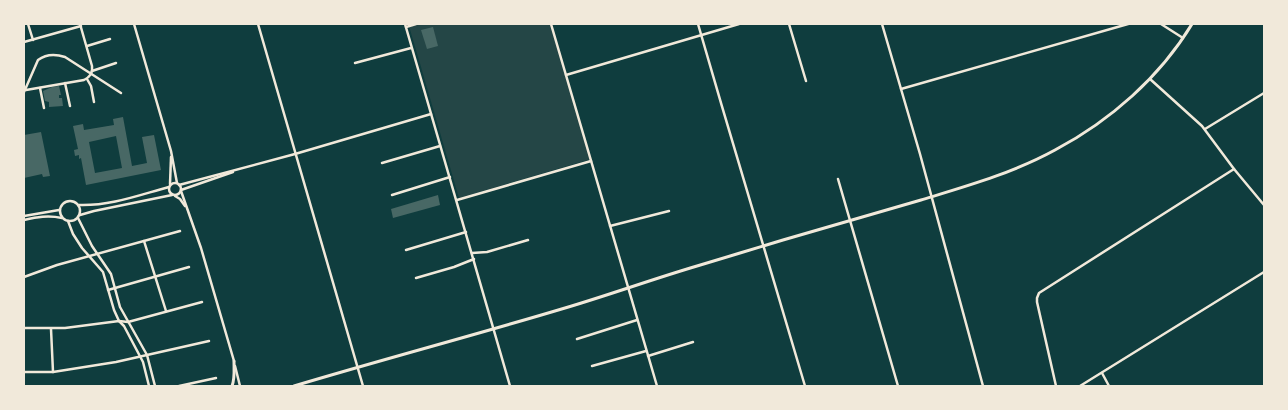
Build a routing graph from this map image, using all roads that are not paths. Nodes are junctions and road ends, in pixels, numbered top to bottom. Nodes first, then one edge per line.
1 (28, 24) edge
2 (134, 24) edge
3 (258, 24) edge
4 (416, 24) edge
5 (551, 24) edge
6 (698, 24) edge
7 (739, 24) edge
8 (789, 24) edge
9 (882, 24) edge
10 (1128, 24) edge
11 (1161, 24) edge
12 (1192, 24) edge
13 (80, 25) edge
14 (405, 25) edge
15 (701, 35) junction
16 (1183, 38) junction
17 (110, 39) dead end
18 (32, 40) junction
19 (24, 42) edge
20 (87, 46) junction
21 (412, 48) junction
22 (116, 63) dead end
23 (354, 63) dead end
24 (92, 72) junction
25 (566, 75) junction
26 (87, 78) junction
27 (1150, 78) junction
28 (806, 81) dead end
29 (65, 83) junction
30 (40, 88) junction
31 (900, 89) junction
32 (24, 90) edge
33 (120, 93) dead end
34 (1264, 93) edge
35 (94, 102) dead end
36 (70, 106) dead end
37 (44, 108) dead end
38 (431, 114) junction
39 (1205, 130) junction
40 (440, 146) junction
41 (171, 151) junction
42 (295, 154) junction
43 (591, 161) junction
44 (382, 163) dead end
45 (240, 170) junction
46 (1234, 170) junction
47 (450, 177) junction
48 (838, 179) dead end
49 (178, 184) junction
50 (169, 186) junction
51 (181, 190) junction
52 (173, 195) junction
53 (392, 195) dead end
54 (932, 197) junction
55 (457, 200) junction
56 (79, 205) junction
57 (1264, 205) edge
58 (188, 209) junction
59 (60, 210) junction
60 (669, 211) dead end
61 (24, 216) edge
62 (79, 217) junction
63 (63, 219) junction
64 (24, 220) edge
65 (68, 221) junction
66 (850, 221) junction
67 (610, 226) junction
68 (180, 231) dead end
69 (466, 232) junction
70 (528, 240) dead end
71 (144, 241) junction
72 (763, 246) junction
73 (406, 250) dead end
74 (97, 253) junction
75 (472, 253) junction
76 (88, 256) junction
77 (474, 259) junction
78 (189, 267) dead end
79 (1264, 272) edge
80 (24, 277) edge
81 (155, 277) junction
82 (416, 278) dead end
83 (115, 288) junction
84 (628, 288) junction
85 (108, 290) junction
86 (202, 302) dead end
87 (166, 311) junction
88 (638, 320) junction
89 (119, 321) junction
90 (128, 322) junction
91 (24, 328) edge
92 (51, 329) junction
93 (493, 329) junction
94 (577, 339) dead end
95 (209, 341) dead end
96 (693, 342) dead end
97 (647, 351) junction
98 (147, 355) junction
99 (648, 356) junction
100 (140, 357) junction
101 (234, 361) junction
102 (592, 366) dead end
103 (358, 368) junction
104 (24, 372) edge
105 (53, 372) junction
106 (1102, 372) junction
107 (216, 378) dead end
108 (149, 386) edge
109 (155, 386) edge
110 (179, 386) edge
111 (232, 386) edge
112 (240, 386) edge
113 (294, 386) edge
114 (363, 386) edge
115 (510, 386) edge
116 (657, 386) edge
117 (805, 386) edge
118 (898, 386) edge
119 (983, 386) edge
120 (1056, 386) edge
121 (1080, 386) edge
122 (1109, 386) edge

1 - 18 street
2 - 41 street
3 - 42 street
4 - 14 street
5 - 25 street
6 - 15 street
7 - 15 street
8 - 28 street
9 - 31 street
10 - 31 street
11 - 16 street
12 - 16 main road
13 - 18 street
13 - 20 street
14 - 21 street
15 - 25 street
15 - 72 street
16 - 27 main road
17 - 20 street
18 - 19 street
20 - 24 street
21 - 23 street
21 - 38 street
22 - 24 street
24 - 26 street
24 - 32 street
24 - 33 street
25 - 43 street
26 - 29 street
26 - 35 street
27 - 39 street
27 - 54 main road
29 - 30 street
29 - 36 street
30 - 32 street
30 - 37 street
31 - 54 street
34 - 39 street
38 - 40 street
38 - 42 street
39 - 46 street
40 - 44 street
40 - 47 street
41 - 49 street
41 - 50 street
42 - 45 street
42 - 103 street
43 - 55 street
43 - 67 street
45 - 49 street
45 - 51 street
46 - 57 street
46 - 120 street
47 - 53 street
47 - 55 street
48 - 66 street
49 - 50 street
49 - 51 street
50 - 52 street
50 - 56 street
51 - 52 street
51 - 58 street
52 - 58 street
52 - 62 street
54 - 66 main road
54 - 119 street
55 - 69 street
56 - 59 street
56 - 62 street
58 - 101 street
59 - 61 street
59 - 63 street
60 - 67 street
62 - 65 street
62 - 74 street
63 - 64 street
63 - 65 street
65 - 76 street
66 - 72 main road
66 - 118 street
67 - 84 street
68 - 71 street
69 - 73 street
69 - 75 street
70 - 75 street
71 - 74 street
71 - 81 street
72 - 84 main road
72 - 117 street
74 - 76 street
74 - 83 street
75 - 77 street
76 - 80 street
76 - 85 street
77 - 82 street
77 - 93 street
78 - 81 street
79 - 106 street
81 - 83 street
81 - 87 street
83 - 85 street
83 - 90 street
84 - 88 street
84 - 93 main road
85 - 89 street
86 - 87 street
87 - 90 street
88 - 94 street
88 - 97 street
89 - 90 street
89 - 92 street
89 - 100 street
90 - 98 street
91 - 92 street
92 - 105 street
93 - 103 main road
93 - 115 street
95 - 98 street
96 - 99 street
97 - 99 street
97 - 102 street
98 - 100 street
98 - 109 street
99 - 116 street
100 - 105 street
100 - 108 street
101 - 111 main road
101 - 112 street
103 - 113 main road
103 - 114 street
104 - 105 street
106 - 121 street
106 - 122 street
107 - 110 street

